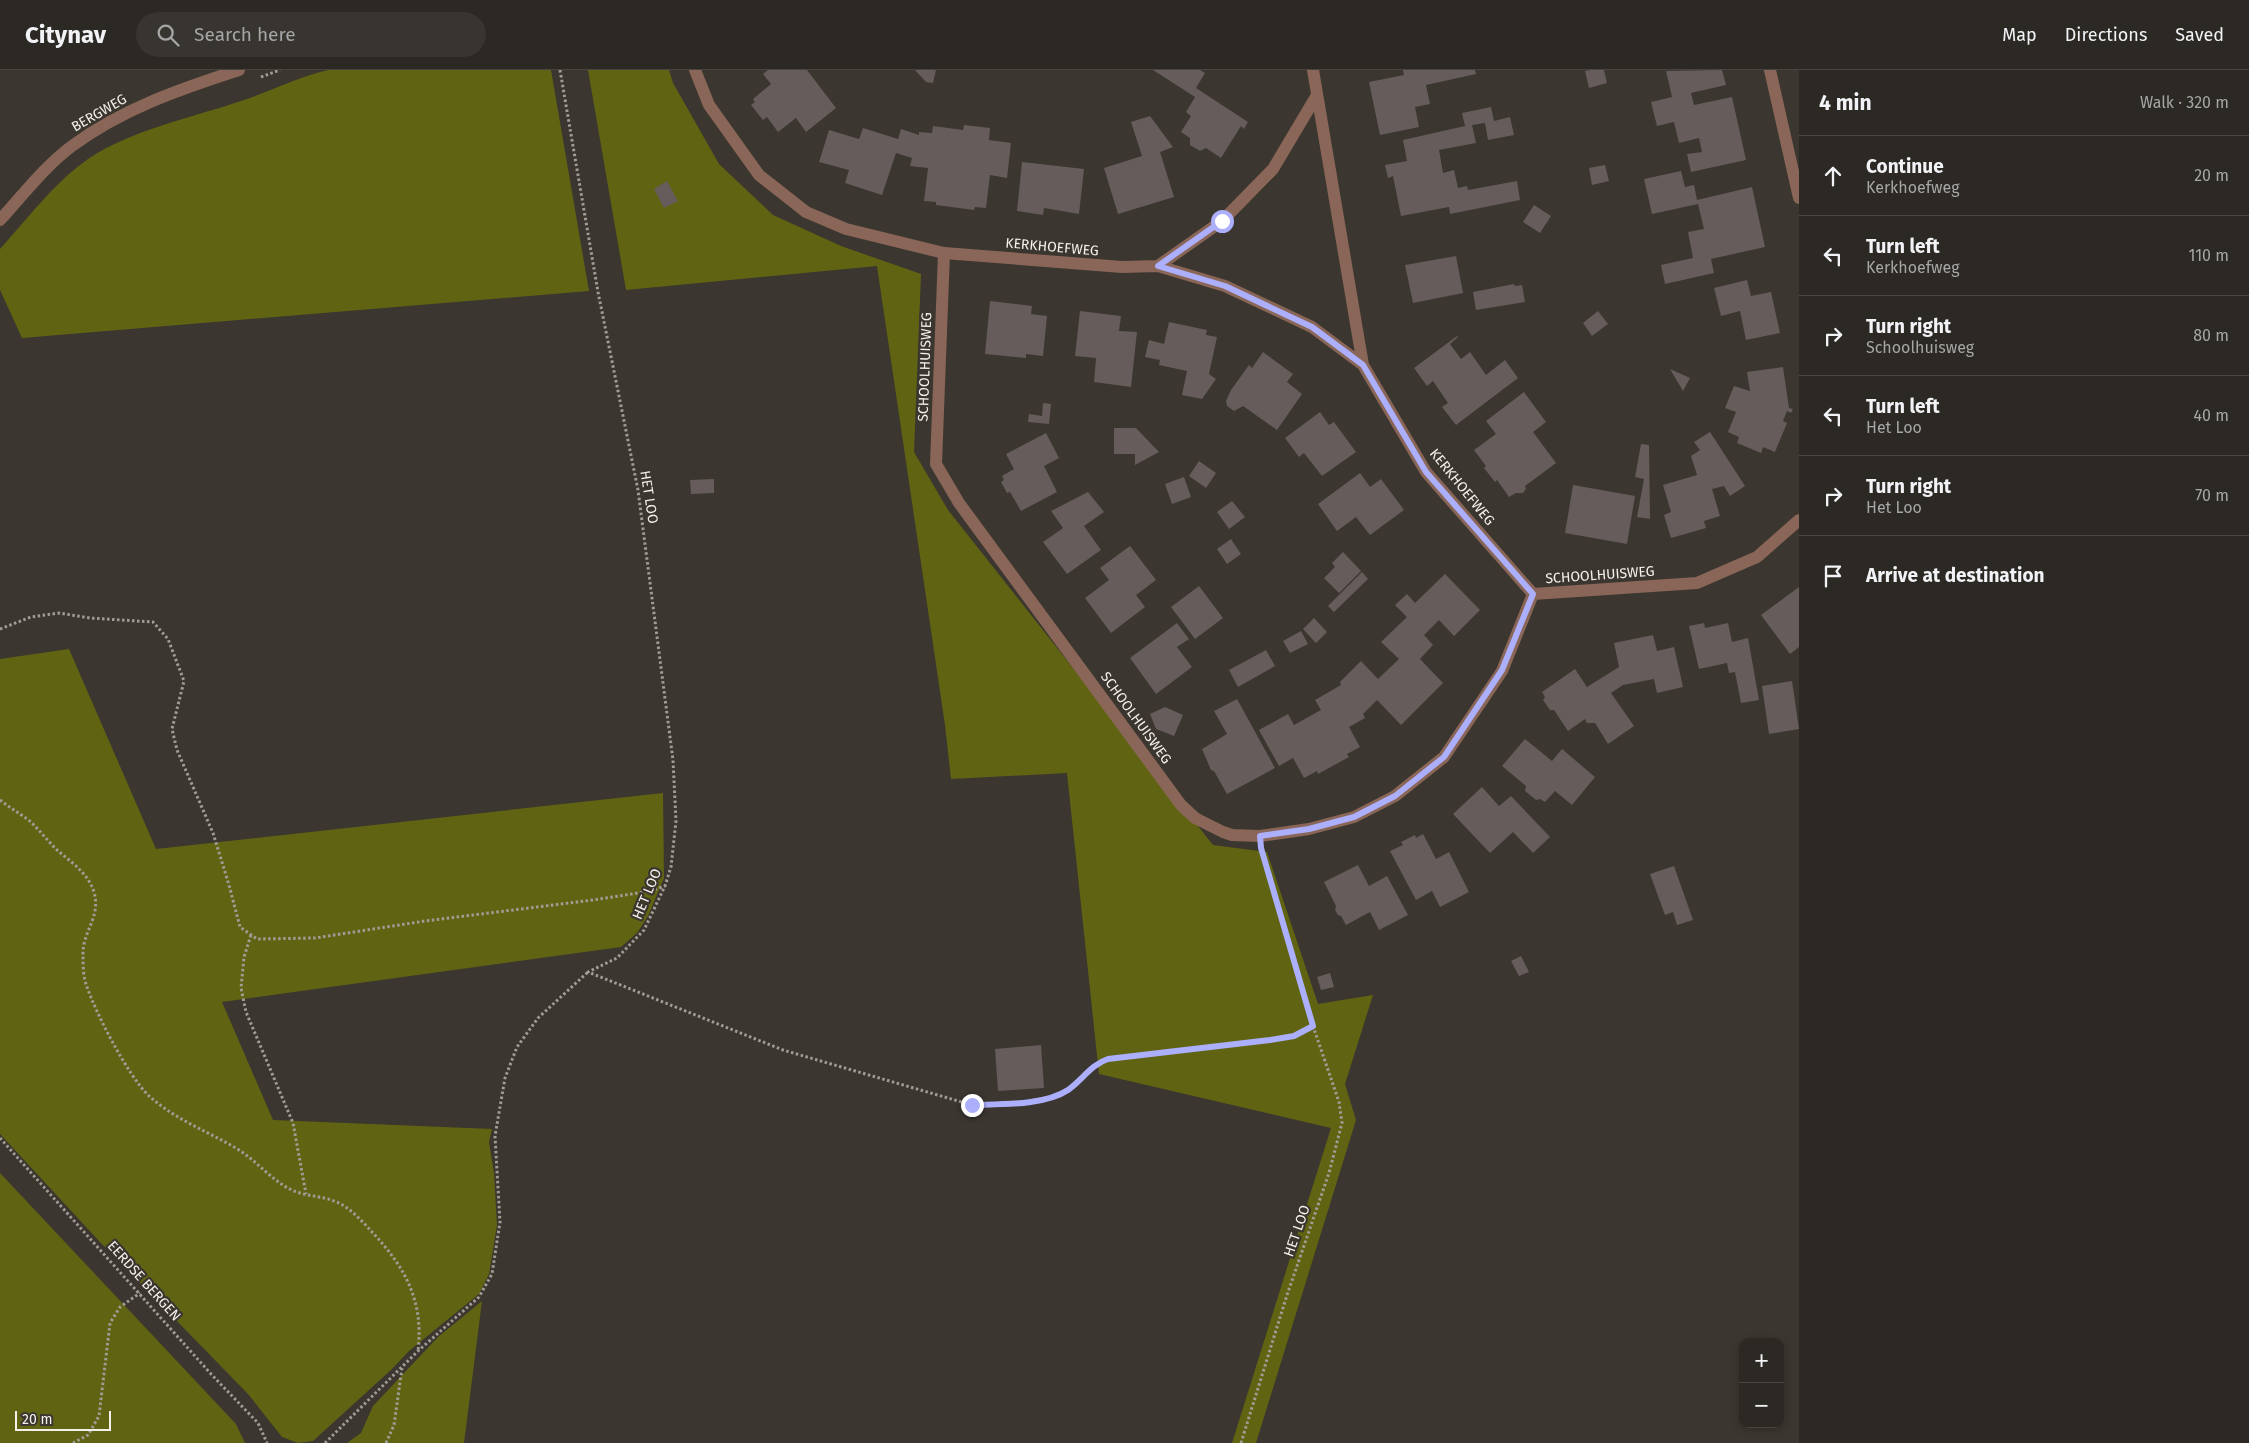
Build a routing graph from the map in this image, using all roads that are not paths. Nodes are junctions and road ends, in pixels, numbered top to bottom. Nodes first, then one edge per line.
1 (239, 70) edge
2 (695, 70) edge
3 (1313, 70) edge
4 (1770, 70) edge
5 (1317, 95) junction
6 (1799, 198) edge
7 (0, 220) edge
8 (944, 253) junction
9 (1158, 266) junction
10 (1363, 365) junction
11 (1799, 520) edge
12 (1533, 594) junction

1 - 7 street, BERGWEG
2 - 8 street
3 - 5 street, KERKHOEFWEG
4 - 6 street
5 - 9 street
5 - 10 street, KERKHOEFWEG
8 - 9 street, KERKHOEFWEG
8 - 12 street, SCHOOLHUISWEG
9 - 10 street, KERKHOEFWEG
10 - 12 street, KERKHOEFWEG
11 - 12 street, SCHOOLHUISWEG

